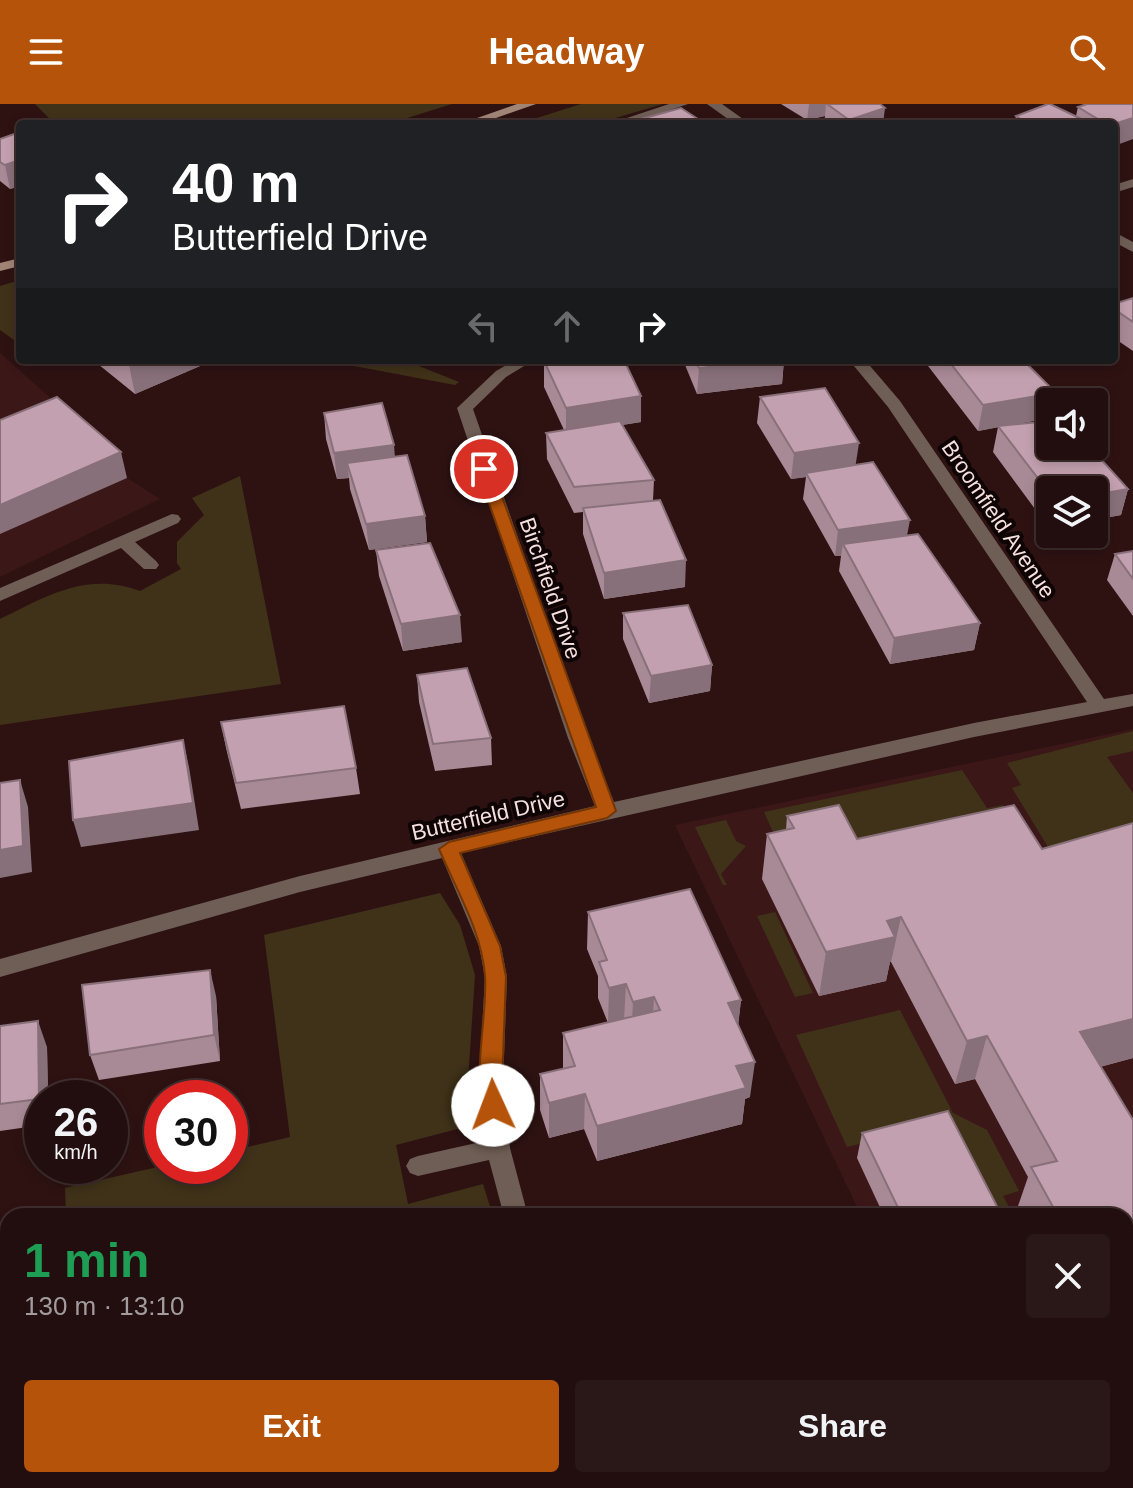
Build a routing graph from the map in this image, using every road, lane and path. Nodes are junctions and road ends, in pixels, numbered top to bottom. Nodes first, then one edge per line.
1 (530, 104) edge
2 (682, 104) edge
3 (713, 104) edge
4 (479, 120) edge
5 (628, 120) edge
6 (738, 120) edge
7 (519, 364) edge
8 (860, 364) edge
9 (172, 519) dead end
10 (125, 542) junction
11 (150, 565) dead end
12 (0, 595) edge
13 (1133, 700) edge
14 (1099, 706) junction
15 (607, 811) junction
16 (449, 849) junction
17 (0, 968) edge
18 (498, 1148) junction
19 (418, 1166) dead end
20 (514, 1208) edge

1 - 4 street
2 - 5 street
3 - 6 street
7 - 15 street, Birchfield Drive
8 - 14 street, Broomfield Avenue
9 - 10 street
10 - 11 street
10 - 12 street
13 - 14 street, Butterfield Drive
14 - 15 street, Butterfield Drive
15 - 16 street, Butterfield Drive
16 - 17 street, Butterfield Drive
16 - 18 street
18 - 19 street
18 - 20 street

